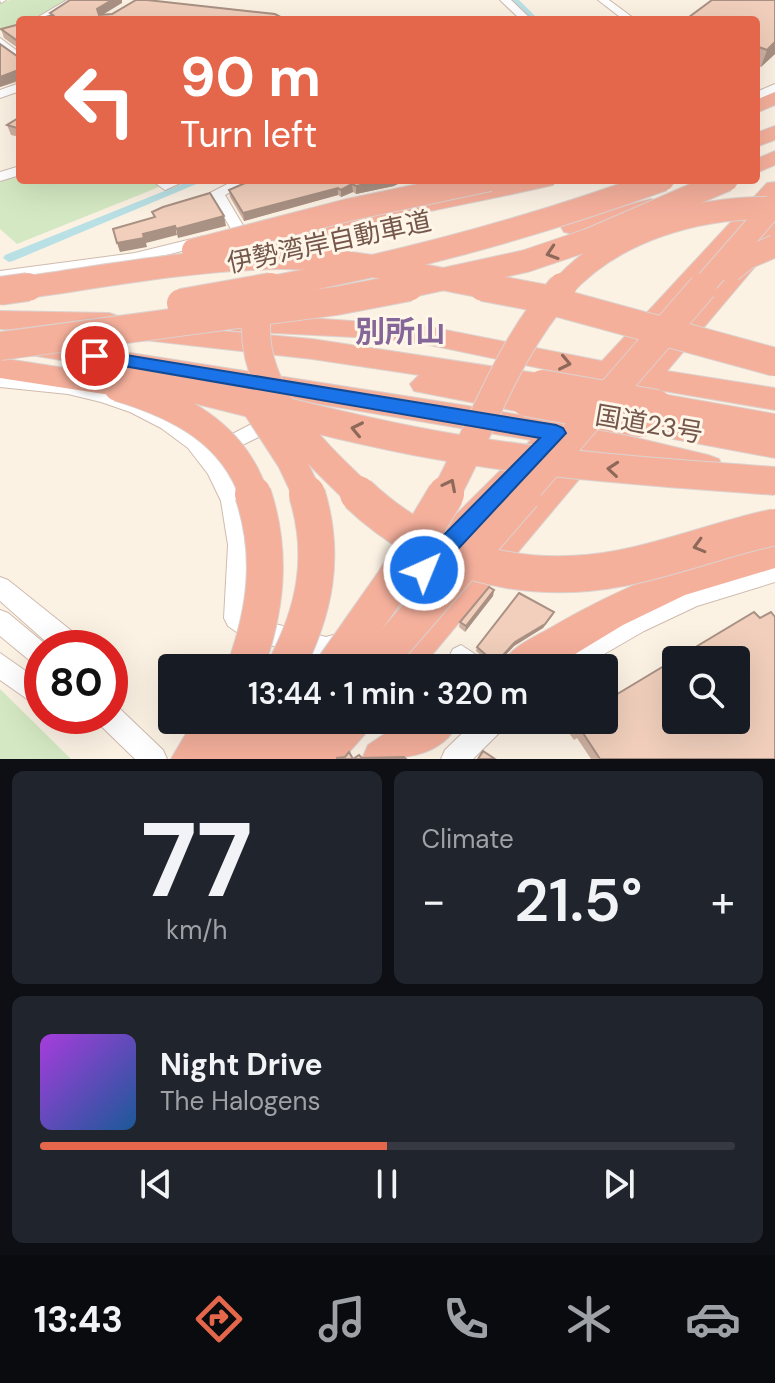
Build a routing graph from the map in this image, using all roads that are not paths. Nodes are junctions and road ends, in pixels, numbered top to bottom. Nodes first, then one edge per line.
1 (74, 0) edge
2 (505, 0) edge
3 (603, 0) edge
4 (45, 16) edge
5 (523, 16) edge
6 (625, 16) edge
7 (0, 41) edge
8 (16, 54) edge
9 (237, 184) edge
10 (450, 184) edge
11 (471, 184) edge
12 (527, 184) edge
13 (545, 184) edge
14 (604, 184) edge
15 (652, 184) edge
16 (713, 184) edge
17 (716, 184) edge
18 (775, 188) edge
19 (775, 206) edge
20 (775, 229) edge
21 (240, 233) junction
22 (775, 246) edge
23 (0, 276) edge
24 (0, 292) edge
25 (541, 298) junction
26 (210, 299) junction
27 (264, 303) junction
28 (0, 309) edge
29 (0, 320) edge
30 (42, 322) junction
31 (332, 326) junction
32 (0, 328) edge
33 (0, 342) edge
34 (775, 346) edge
35 (0, 358) edge
36 (775, 362) edge
37 (0, 368) edge
38 (608, 372) junction
39 (0, 380) edge
40 (648, 388) junction
41 (534, 393) junction
42 (325, 396) junction
43 (775, 399) edge
44 (775, 425) edge
45 (556, 433) junction
46 (595, 440) junction
47 (775, 446) edge
48 (207, 454) junction
49 (775, 482) edge
50 (775, 527) edge
51 (775, 553) edge
52 (775, 572) edge
53 (0, 587) edge
54 (0, 621) edge
55 (53, 630) edge
56 (358, 639) junction
57 (24, 641) edge
58 (250, 654) edge
59 (292, 654) edge
60 (342, 654) edge
61 (344, 654) edge
62 (386, 654) edge
63 (409, 654) edge
64 (541, 654) edge
65 (582, 654) edge
66 (0, 665) edge
67 (24, 685) edge
68 (128, 734) edge
69 (208, 734) edge
70 (233, 734) edge
71 (266, 734) edge
72 (276, 734) edge
73 (313, 734) edge
74 (339, 734) edge
75 (460, 746) edge
76 (154, 759) edge
77 (191, 759) edge
78 (210, 759) edge
79 (242, 759) edge
80 (254, 759) edge
81 (291, 759) edge
82 (317, 759) edge
83 (382, 759) edge

1 - 4 street
2 - 5 street
3 - 6 street
7 - 8 street
9 - 21 street
10 - 21 street
11 - 24 highway, bridge
12 - 24 highway
13 - 27 highway
14 - 28 highway, 伊勢湾岸自動車道, bridge
15 - 26 highway, 伊勢湾岸自動車道, bridge
16 - 26 highway, bridge
17 -> 33 highway, bridge
18 - 38 highway
19 - 40 highway, bridge
60 -> 19 highway, bridge
20 - 40 highway
21 - 23 street
22 - 40 highway, bridge
24 - 25 highway, bridge
25 - 34 highway, bridge
25 - 36 highway, bridge
26 - 32 highway, 伊勢湾岸自動車道, bridge
27 - 31 street
50 -> 27 highway, bridge
27 - 59 highway, bridge
29 - 30 highway, 国道23号
30 - 31 highway
30 - 41 highway, 国道23号
31 -> 38 highway
33 - 41 highway, 国道23号
33 - 42 highway
49 -> 35 highway, bridge
37 - 58 highway, bridge
38 - 40 highway
38 - 45 highway
39 - 48 street
40 - 41 highway, 国道23号, bridge
40 - 43 highway
40 - 44 highway, 国道23号
40 - 46 highway
40 - 47 highway, 国道23号
40 - 62 highway, bridge
42 - 45 highway
42 - 48 street
45 - 46 highway
45 - 56 highway
46 - 49 highway
46 - 63 highway
48 - 56 street
51 - 64 highway
52 - 65 street
53 - 55 street
54 - 57 street
56 - 61 highway
66 - 67 street
68 - 76 street
69 - 77 highway
70 - 78 highway
71 - 79 highway
72 - 80 highway
73 - 81 highway
74 - 82 highway
75 - 83 highway

